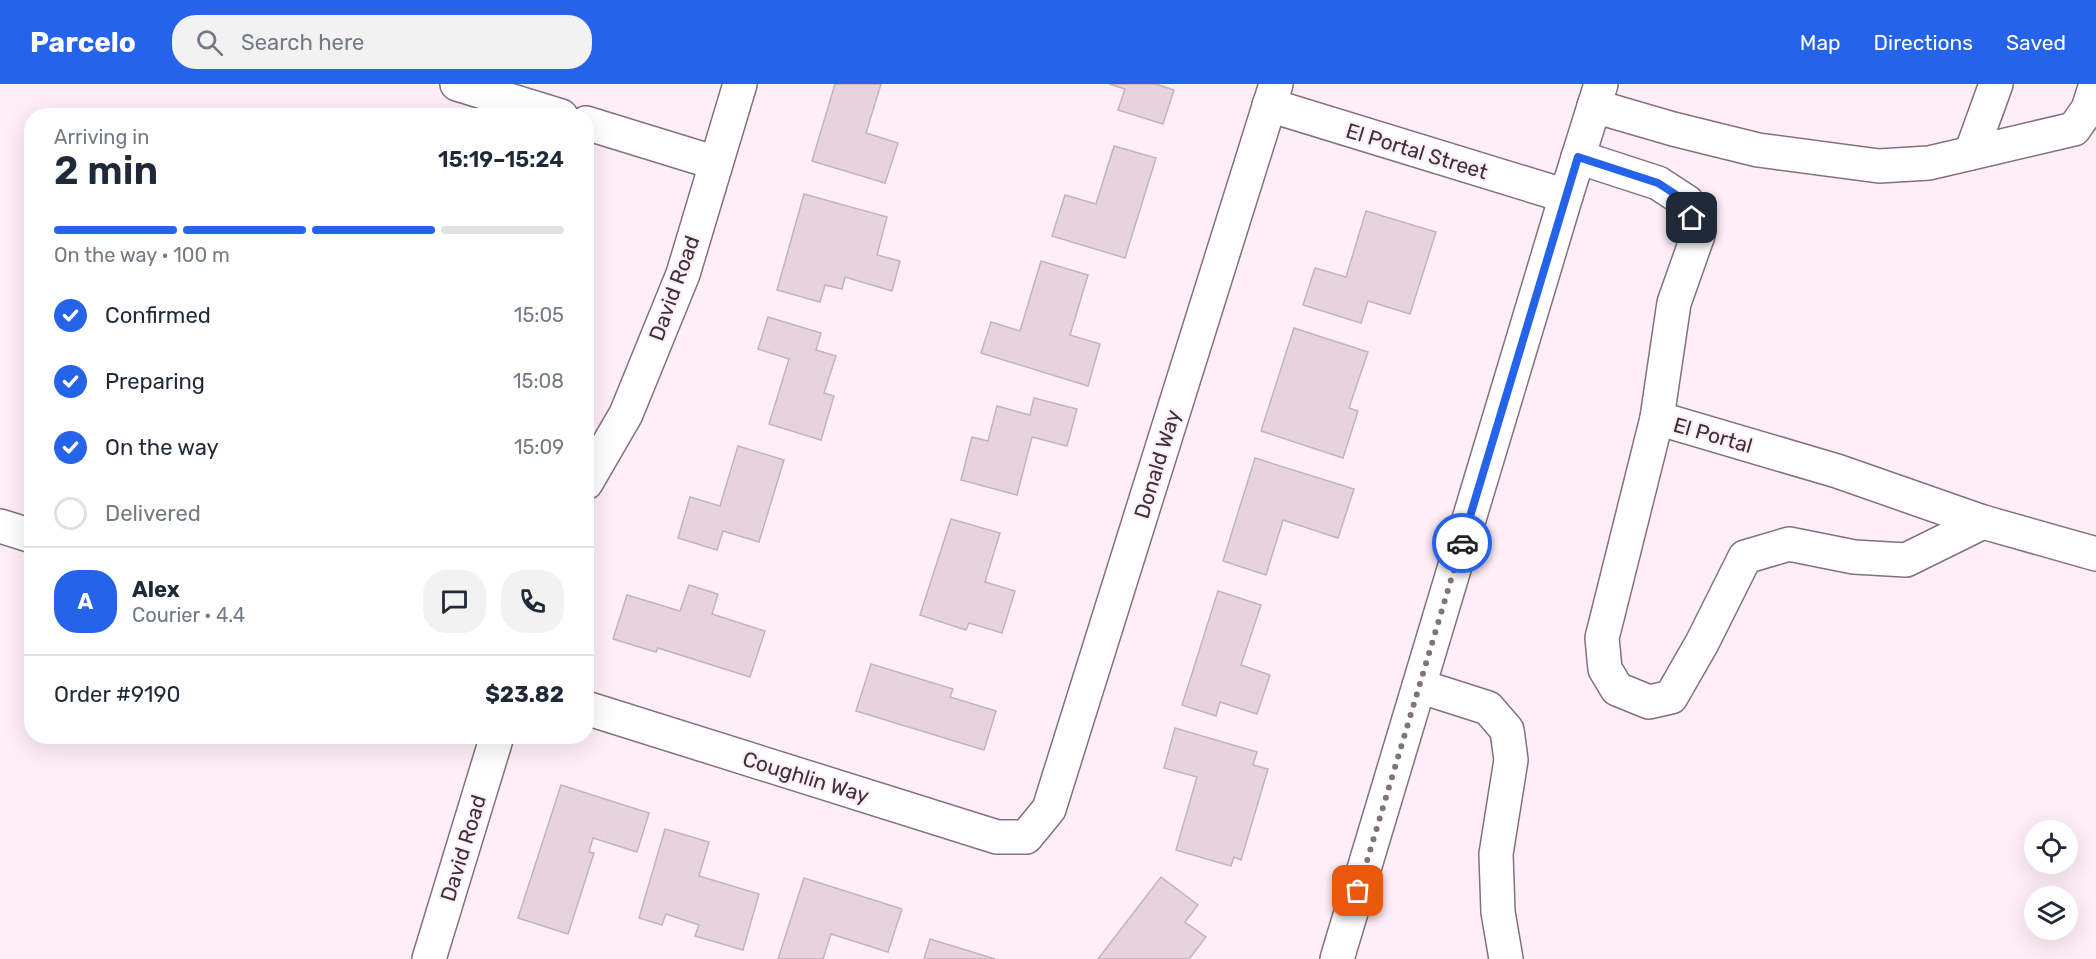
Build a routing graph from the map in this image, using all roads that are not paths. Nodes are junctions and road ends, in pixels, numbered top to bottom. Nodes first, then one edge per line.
1 (457, 84) edge
2 (740, 84) edge
3 (1996, 84) edge
4 (2096, 84) edge
5 (1272, 95) edge
6 (1598, 95) edge
7 (535, 108) edge
8 (594, 125) edge
9 (1971, 153) junction
10 (1578, 157) junction
11 (716, 163) junction
12 (1566, 196) junction
13 (1657, 418) junction
14 (594, 469) edge
15 (1983, 522) junction
16 (0, 526) edge
17 (24, 534) edge
18 (2096, 554) edge
19 (1419, 686) junction
20 (594, 711) edge
21 (495, 744) edge
22 (1026, 837) joint
23 (429, 959) edge
24 (1337, 959) edge
25 (1506, 959) edge

1 - 7 street
2 - 11 street, David Road
3 - 9 street
4 - 9 street
5 - 12 street, El Portal Street
5 - 22 street, Donald Way
6 - 9 street
6 - 10 street
8 - 11 street
10 - 12 street
10 - 13 street, El Portal
11 - 14 street, David Road
12 - 19 street
13 - 15 street, El Portal
13 - 15 street
15 - 18 street, El Portal
16 - 17 street
19 - 24 street
19 - 25 street
20 - 22 street, Coughlin Way
21 - 23 street, David Road

